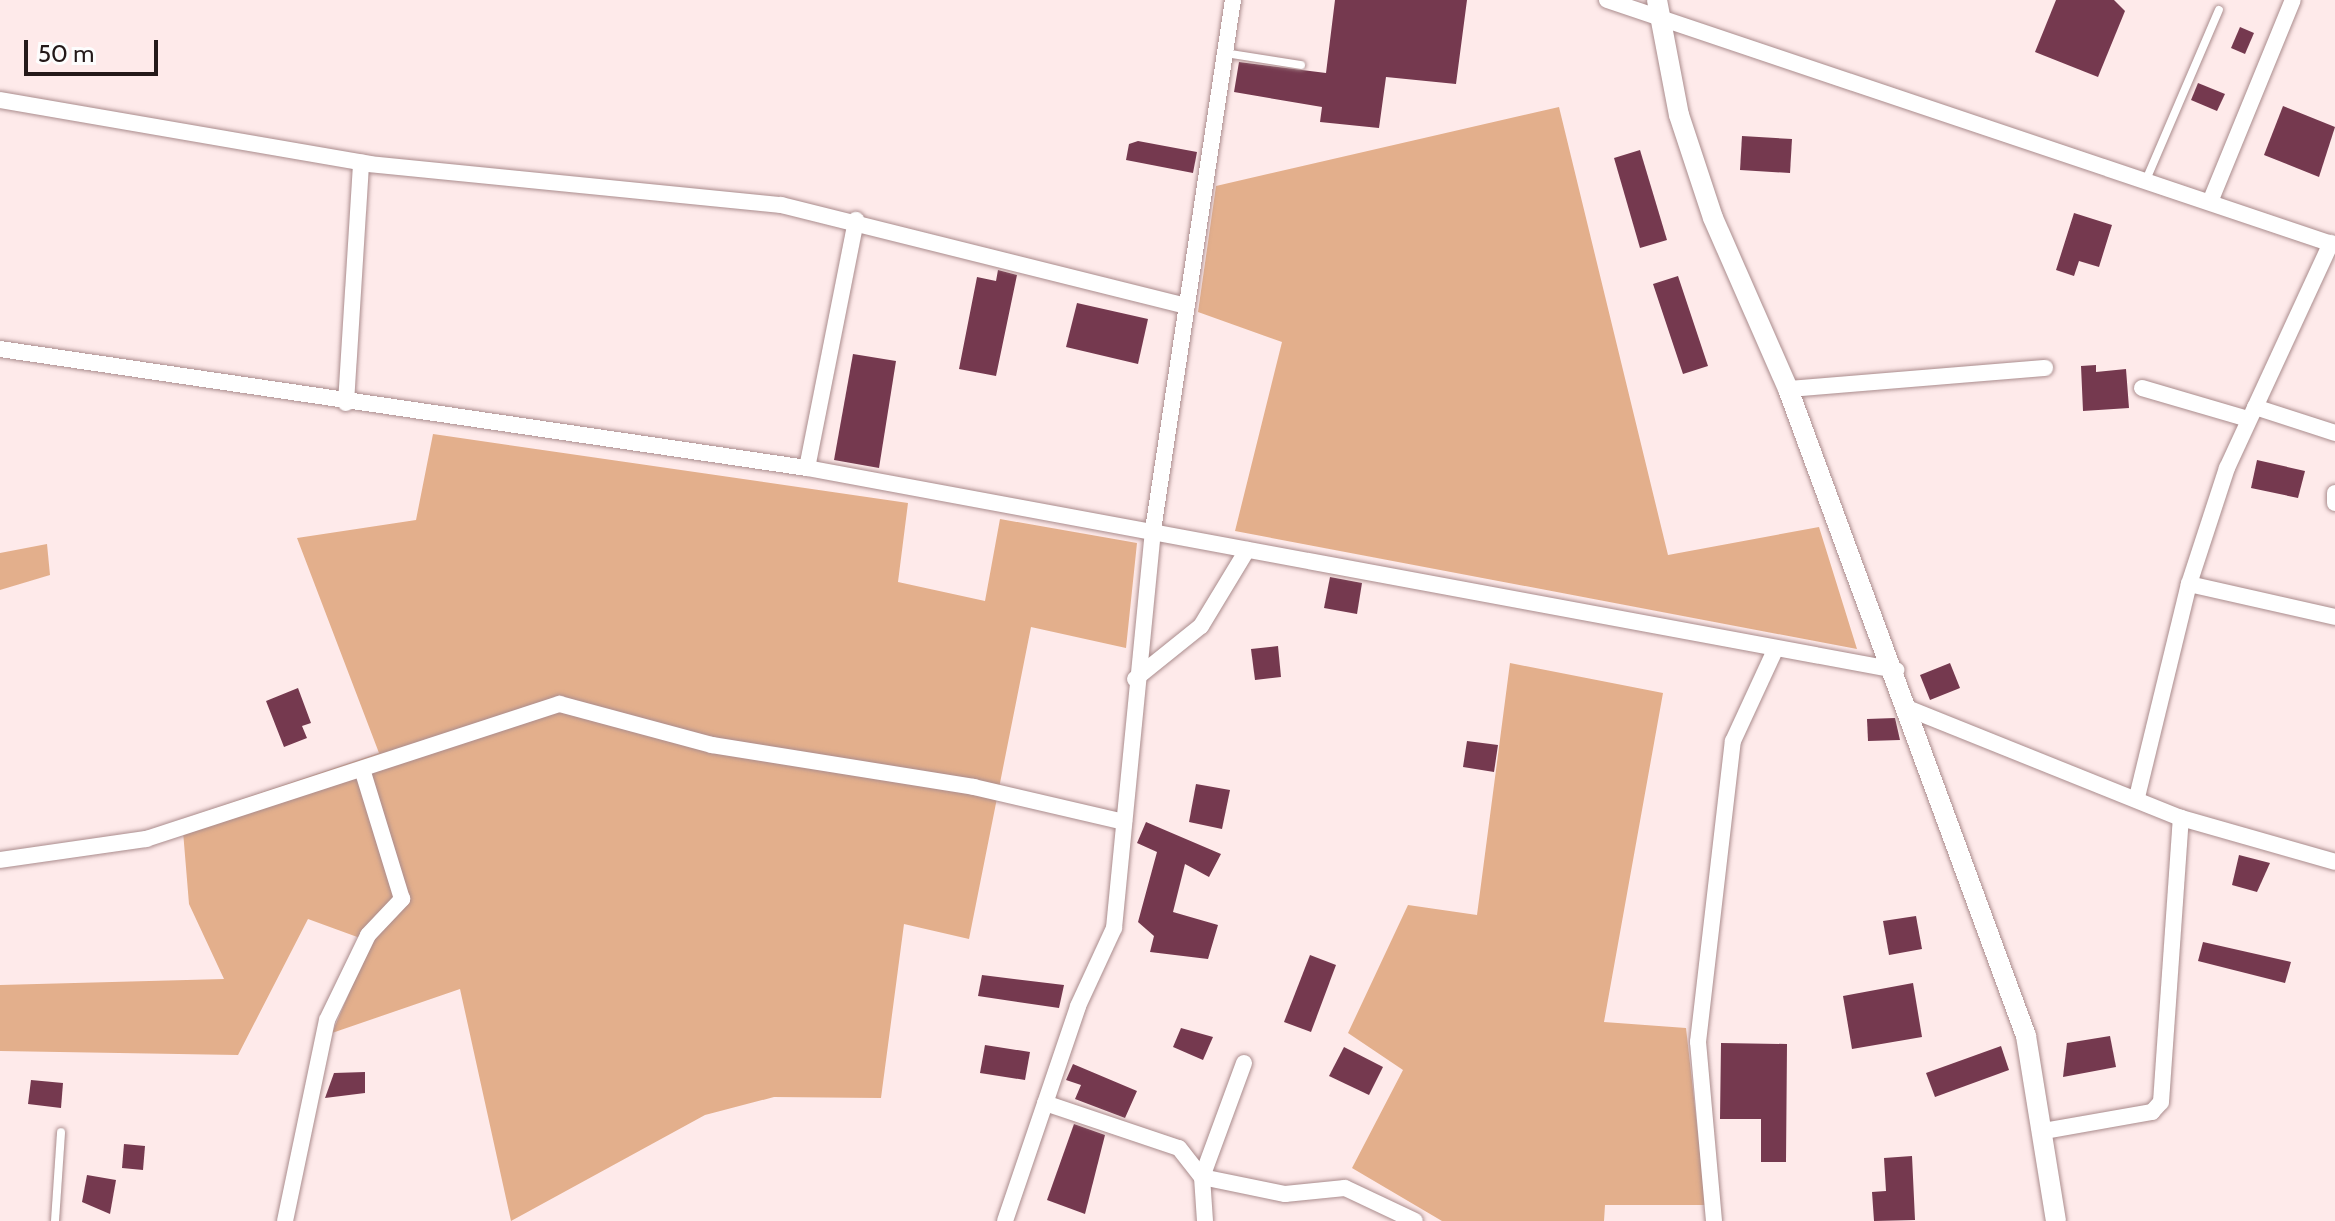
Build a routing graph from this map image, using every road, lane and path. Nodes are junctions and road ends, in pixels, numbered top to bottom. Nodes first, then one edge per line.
1 (1233, 0) edge
2 (1607, 0) edge
3 (2293, 0) edge
4 (1656, 7) edge
5 (2219, 10) dead end
6 (1225, 53) junction
7 (1301, 65) dead end
8 (0, 100) edge
9 (361, 162) junction
10 (2146, 180) junction
11 (2210, 202) junction
12 (856, 220) junction
13 (2333, 244) edge
14 (1187, 306) junction
15 (0, 349) edge
16 (2045, 368) dead end
17 (2142, 388) dead end
18 (1788, 389) junction
19 (346, 403) junction
20 (2252, 413) junction
21 (2335, 433) edge
22 (807, 468) junction
23 (2335, 493) edge
24 (2335, 503) edge
25 (1153, 530) junction
26 (1247, 550) junction
27 (2189, 584) junction
28 (2335, 617) edge
29 (1776, 648) junction
30 (1896, 670) junction
31 (1135, 679) junction
32 (1907, 708) junction
33 (362, 769) junction
34 (2137, 797) junction
35 (2181, 818) junction
36 (1124, 822) junction
37 (0, 860) edge
38 (2335, 862) edge
39 (1244, 1063) dead end
40 (1045, 1103) junction
41 (2044, 1131) junction
42 (61, 1132) dead end
43 (1202, 1177) junction
44 (55, 1221) edge
45 (285, 1221) edge
46 (1005, 1221) edge
47 (1205, 1221) edge
48 (1415, 1221) edge
49 (1714, 1221) edge
50 (2056, 1221) edge

1 - 6 street
2 - 4 street
3 - 11 street
4 - 10 street
4 - 18 street
5 - 10 lane
6 - 7 lane
6 - 14 street
8 - 9 street
9 - 12 street
9 - 19 street
10 - 11 street
11 - 13 street
12 - 14 street
12 - 22 street
13 - 20 street
14 - 25 street
15 - 19 street
16 - 18 street
17 - 20 street
18 - 30 street
19 - 22 street
20 - 21 street
20 - 27 street
22 - 25 street
23 - 24 street
25 - 26 street
25 - 31 street
26 - 29 street
26 - 31 street
27 - 28 street
27 - 34 street
29 - 30 street
29 - 49 street
30 - 32 street
31 - 36 street
32 - 34 street
32 - 41 street
33 - 36 street
33 - 37 street
33 - 45 street
34 - 35 street
35 - 38 street
35 - 41 street
36 - 40 street
39 - 43 street
40 - 43 street
40 - 46 street
41 - 50 street
42 - 44 lane
43 - 47 street
43 - 48 street

